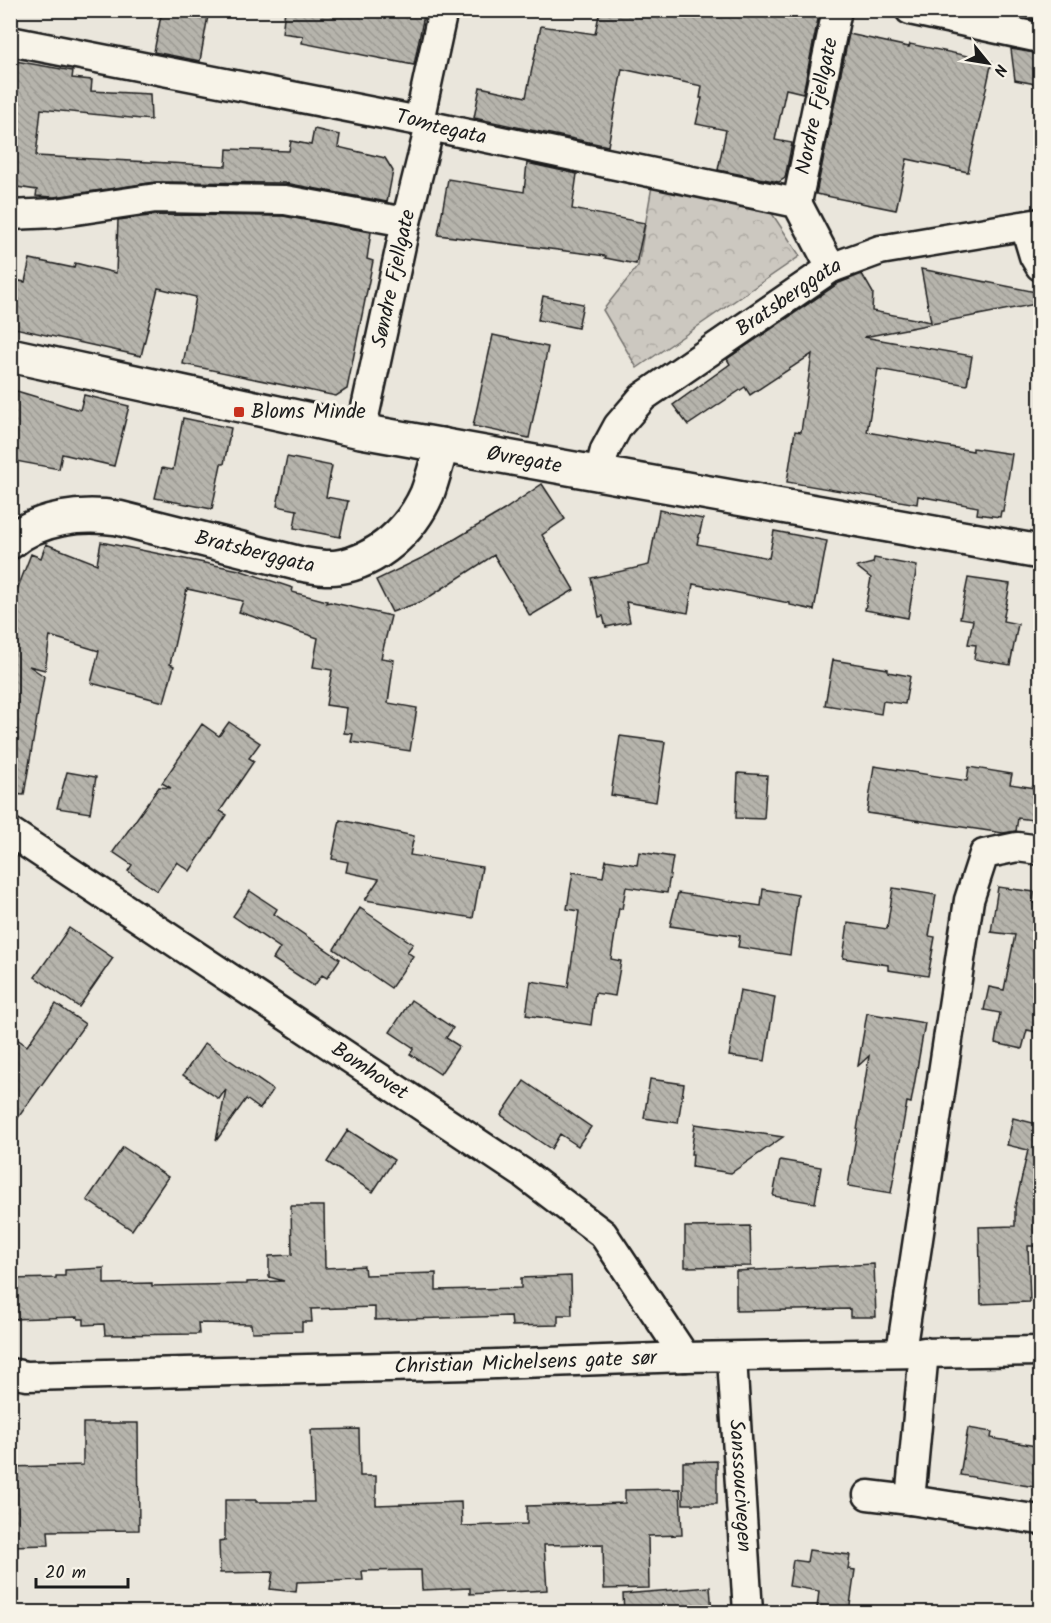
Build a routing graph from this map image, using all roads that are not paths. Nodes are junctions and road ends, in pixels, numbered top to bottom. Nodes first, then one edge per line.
1 (443, 10) edge
2 (837, 10) edge
3 (910, 10) edge
4 (1041, 38) edge
5 (10, 41) edge
6 (424, 124) junction
7 (797, 203) junction
8 (10, 215) edge
9 (406, 222) junction
10 (1033, 224) edge
11 (1041, 266) edge
12 (831, 268) junction
13 (10, 355) edge
14 (361, 431) junction
15 (442, 445) junction
16 (599, 473) junction
17 (10, 542) edge
18 (1041, 552) edge
19 (10, 832) edge
20 (1041, 850) edge
21 (1041, 1351) edge
22 (912, 1352) junction
23 (685, 1358) junction
24 (732, 1358) junction
25 (10, 1373) edge
26 (868, 1495) dead end
27 (910, 1500) junction
28 (1041, 1520) edge
29 (748, 1612) edge

1 - 6 street, Søndre Fjellgate
2 - 7 street, Nordre Fjellgate
3 - 4 street
5 - 6 street, Tomtegata
6 - 7 street, Tomtegata
6 - 9 street, Søndre Fjellgate
7 - 12 street
8 - 9 street
9 - 14 street, Søndre Fjellgate
10 - 11 street
10 - 12 street, Bratsberggata
12 - 16 street, Bratsberggata
13 - 14 street, Øvregate
14 - 15 street, Øvregate
15 - 16 street, Øvregate
15 - 17 street, Bratsberggata
16 - 18 street, Øvregate
19 - 23 street, Bomhovet
20 - 22 street
21 - 22 street, Christian Michelsens gate sør
22 - 24 street, Christian Michelsens gate sør
22 - 27 street
23 - 24 street, Christian Michelsens gate sør
23 - 25 street, Christian Michelsens gate sør
24 - 29 street, Sanssoucivegen
26 - 27 street
27 - 28 street

